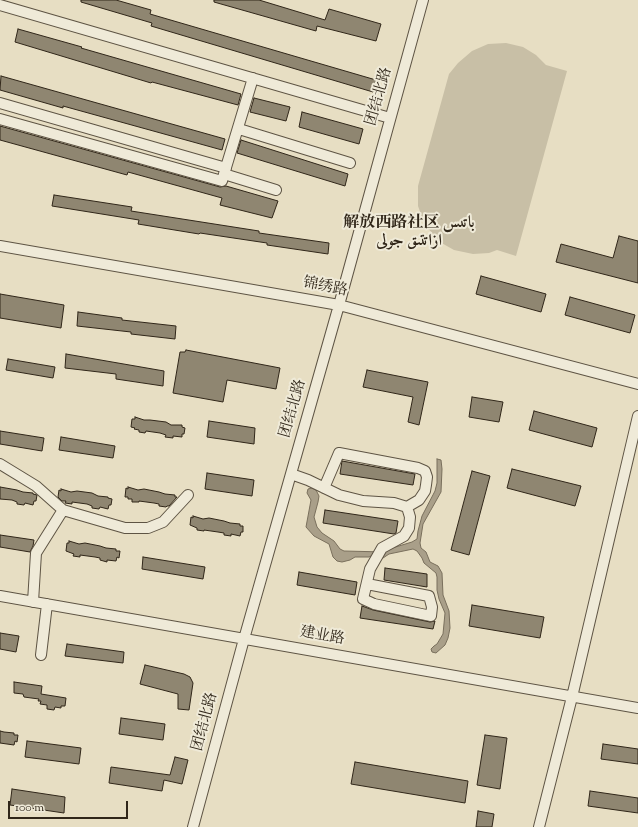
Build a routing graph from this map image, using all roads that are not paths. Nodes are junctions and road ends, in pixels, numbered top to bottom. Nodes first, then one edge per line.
1 (423, 0) edge
2 (0, 5) edge
3 (254, 78) junction
4 (0, 103) edge
5 (390, 118) junction
6 (0, 119) edge
7 (239, 129) junction
8 (350, 163) dead end
9 (225, 171) junction
10 (276, 190) dead end
11 (0, 246) edge
12 (339, 305) junction
13 (638, 384) edge
14 (638, 416) edge
15 (0, 464) edge
16 (291, 474) junction
17 (324, 488) junction
18 (188, 495) dead end
19 (407, 507) junction
20 (63, 510) junction
21 (367, 584) junction
22 (0, 596) edge
23 (33, 602) junction
24 (48, 604) junction
25 (244, 639) junction
26 (41, 655) dead end
27 (572, 696) junction
28 (638, 708) edge
29 (193, 827) edge
30 (539, 827) edge

1 - 5 street, 团结北路
2 - 3 street
3 - 5 street
3 - 7 street
4 - 9 street
5 - 12 street, 团结北路
6 - 9 street
7 - 8 street
7 - 9 street
9 - 10 street
11 - 12 street, 锦绣路
12 - 13 street, 锦绣路
12 - 16 street, 团结北路
14 - 27 street
15 - 20 street
16 - 17 street
16 - 25 street, 团结北路
17 - 19 street
17 - 19 street
18 - 20 street
19 - 21 street
20 - 23 street
21 - 21 street
22 - 23 street, 建业路
23 - 24 street, 建业路
24 - 25 street, 建业路
24 - 26 street
25 - 27 street, 建业路
25 - 29 street, 团结北路
27 - 28 street, 建业路
27 - 30 street

